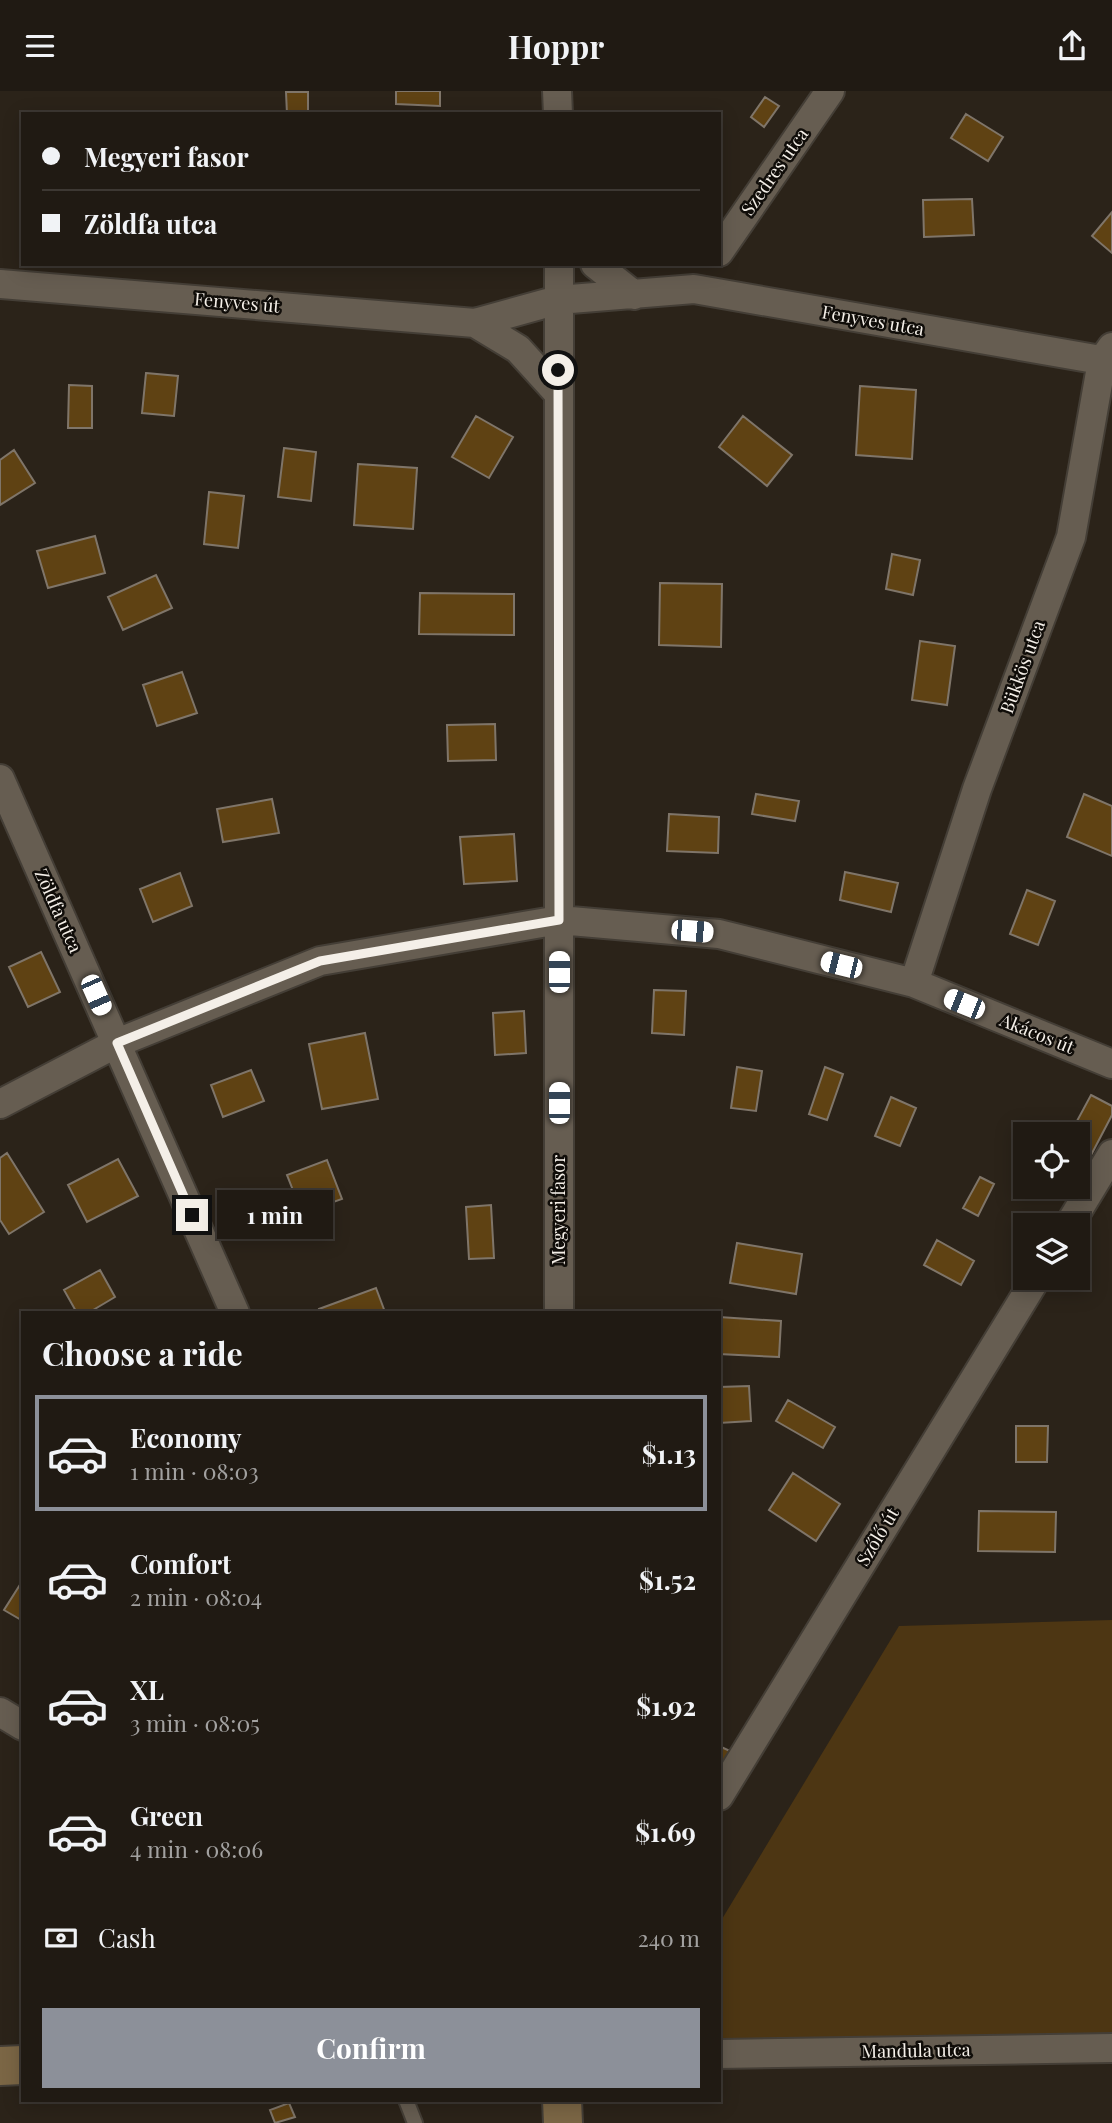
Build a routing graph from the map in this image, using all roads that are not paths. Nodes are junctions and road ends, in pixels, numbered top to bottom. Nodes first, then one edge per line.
1 (557, 91) edge
2 (830, 91) edge
3 (558, 112) edge
4 (721, 249) edge
5 (559, 266) edge
6 (598, 266) edge
7 (710, 266) edge
8 (0, 284) edge
9 (694, 289) junction
10 (634, 295) junction
11 (558, 300) junction
12 (475, 323) junction
13 (1109, 356) edge
14 (558, 393) junction
15 (0, 779) edge
16 (559, 920) junction
17 (914, 983) junction
18 (117, 1043) junction
19 (1112, 1064) edge
20 (0, 1104) edge
21 (1112, 1154) edge
22 (1076, 1213) edge
23 (1029, 1290) edge
24 (234, 1311) edge
25 (559, 1311) edge
26 (0, 1712) edge
27 (21, 1725) edge
28 (721, 1793) edge
29 (1112, 2048) edge
30 (721, 2054) edge
31 (21, 2065) edge
32 (0, 2066) edge
33 (407, 2102) edge
34 (562, 2102) edge
35 (415, 2123) edge
36 (563, 2123) edge

1 - 3 street
2 - 4 street, Szedres utca
5 - 11 street, Megyeri fasor
6 - 10 street
7 - 9 street
8 - 12 street, Fenyves út
9 - 10 street, Fenyves utca
9 - 13 street, Fenyves utca
10 - 11 street, Fenyves utca
11 - 12 street, Fenyves utca
11 - 14 street, Megyeri fasor
12 - 14 street
13 - 17 street, Bükkös utca
14 - 16 street, Megyeri fasor
15 - 18 street, Zöldfa utca
16 - 17 street, Akácos út
16 - 18 street, Akácos út
16 - 25 street, Megyeri fasor
17 - 19 street, Akácos út
18 - 20 street, Akácos út
18 - 24 street, Zöldfa utca
21 - 22 street
23 - 28 street, Szőlő út
26 - 27 street
29 - 30 street, Mandula utca
31 - 32 street
33 - 35 lane
34 - 36 street

